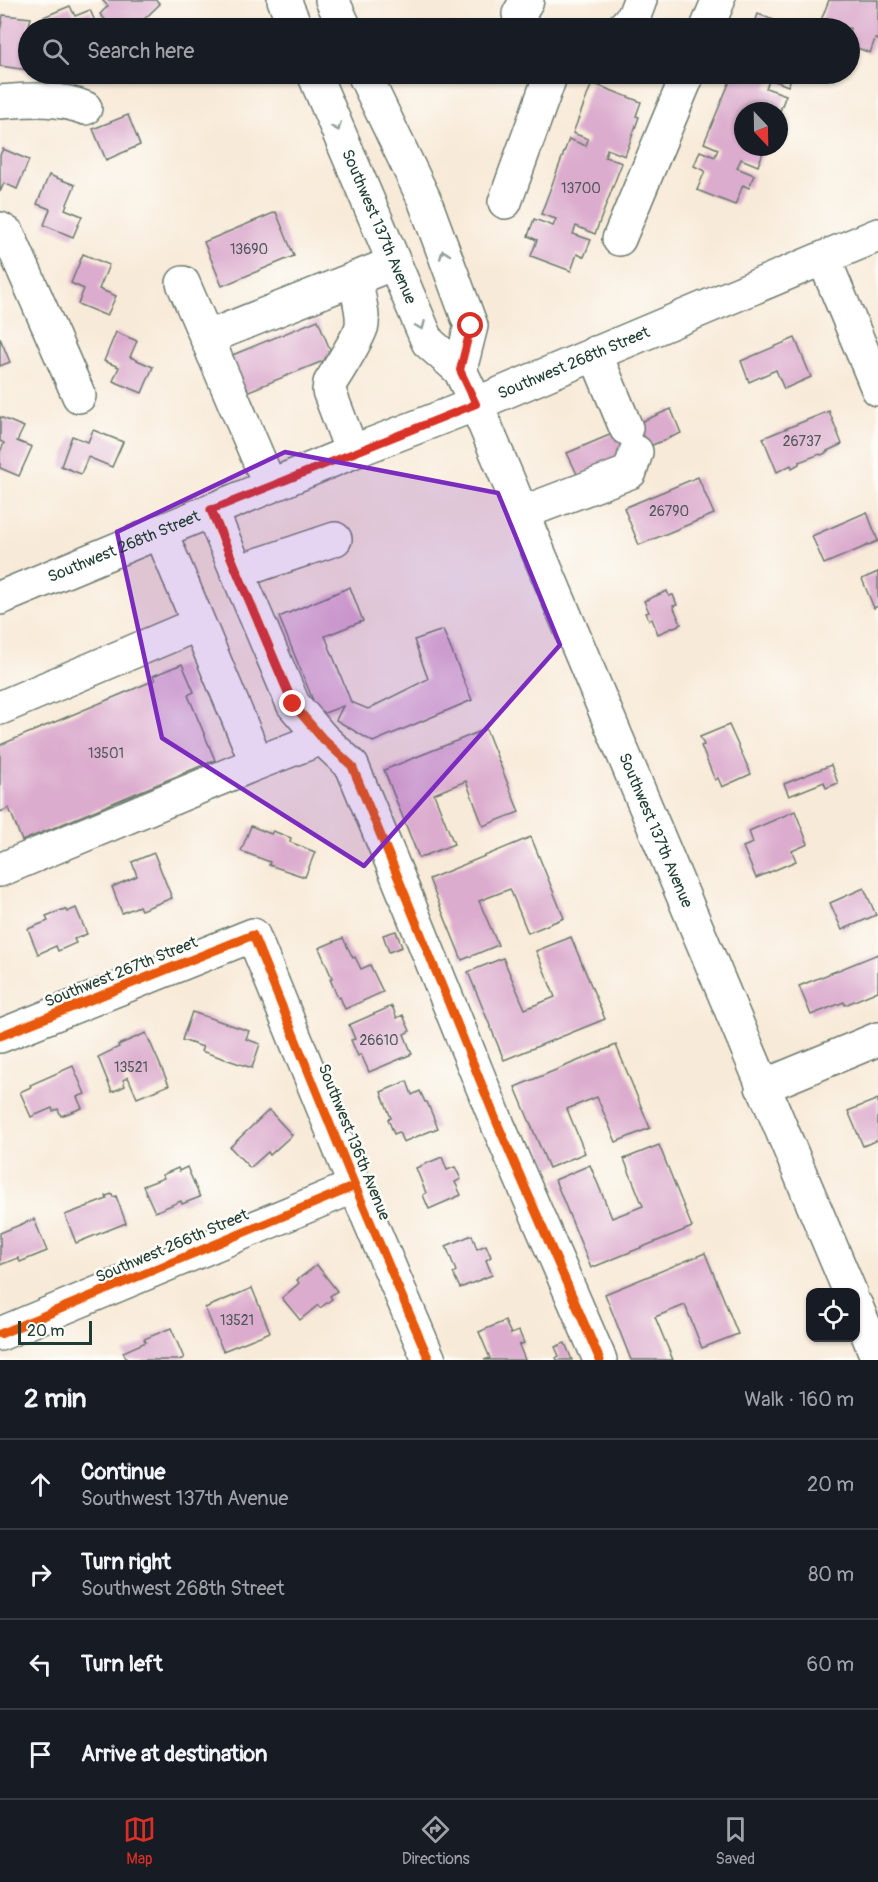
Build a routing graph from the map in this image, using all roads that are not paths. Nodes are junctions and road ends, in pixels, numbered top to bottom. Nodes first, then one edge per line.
1 (284, 0) edge
2 (332, 0) edge
3 (527, 0) edge
4 (718, 0) edge
5 (292, 18) edge
6 (340, 18) edge
7 (520, 18) edge
8 (711, 18) edge
9 (318, 84) edge
10 (369, 84) edge
11 (547, 84) edge
12 (684, 84) edge
13 (0, 102) edge
14 (85, 108) dead end
15 (505, 202) dead end
16 (0, 229) edge
17 (878, 235) edge
18 (619, 239) dead end
19 (824, 259) junction
20 (394, 263) junction
21 (358, 277) junction
22 (183, 284) dead end
23 (595, 353) junction
24 (214, 355) junction
25 (460, 370) junction
26 (878, 389) edge
27 (80, 396) dead end
28 (476, 404) junction
29 (352, 452) junction
30 (270, 486) junction
31 (211, 510) junction
32 (522, 513) junction
33 (160, 531) junction
34 (335, 539) dead end
35 (237, 572) junction
36 (0, 598) edge
37 (198, 624) junction
38 (0, 708) edge
39 (322, 738) junction
40 (257, 763) junction
41 (0, 870) edge
42 (253, 935) joint
43 (0, 1036) edge
44 (878, 1040) edge
45 (762, 1087) junction
46 (355, 1186) junction
47 (848, 1288) edge
48 (860, 1318) edge
49 (0, 1334) edge
50 (878, 1359) edge
51 (429, 1360) edge
52 (600, 1360) edge

1 - 5 main road
2 - 6 main road
3 - 7 main road
4 - 8 main road
9 -> 20 main road, Southwest 137th Avenue
25 -> 10 main road
11 - 15 main road
12 - 18 main road
13 - 14 main road
16 - 27 main road
17 - 19 main road, Southwest 268th Street
19 - 23 main road, Southwest 268th Street
19 - 26 main road
20 - 21 main road
20 -> 25 main road, Southwest 137th Avenue
21 - 24 main road
21 - 29 main road
22 - 24 main road
23 - 28 main road, Southwest 268th Street
23 - 32 main road
24 - 30 main road
25 - 28 main road, Southwest 137th Avenue
28 - 29 main road, Southwest 268th Street
28 - 32 main road, Southwest 137th Avenue
29 - 30 main road, Southwest 268th Street
30 - 31 main road, Southwest 268th Street
31 - 33 main road, Southwest 268th Street
31 - 35 main road
32 - 45 main road, Southwest 137th Avenue
33 - 36 main road, Southwest 268th Street
33 - 37 main road
34 - 35 main road
35 - 39 main road
37 - 38 main road
37 - 40 main road
39 - 40 main road
39 - 52 main road
40 - 41 main road
42 - 43 main road, Southwest 267th Street
42 - 46 main road, Southwest 136th Avenue
44 - 45 main road
45 - 47 main road, Southwest 137th Avenue
46 - 49 main road, Southwest 266th Street
46 - 51 main road, Southwest 136th Avenue
48 - 50 main road

